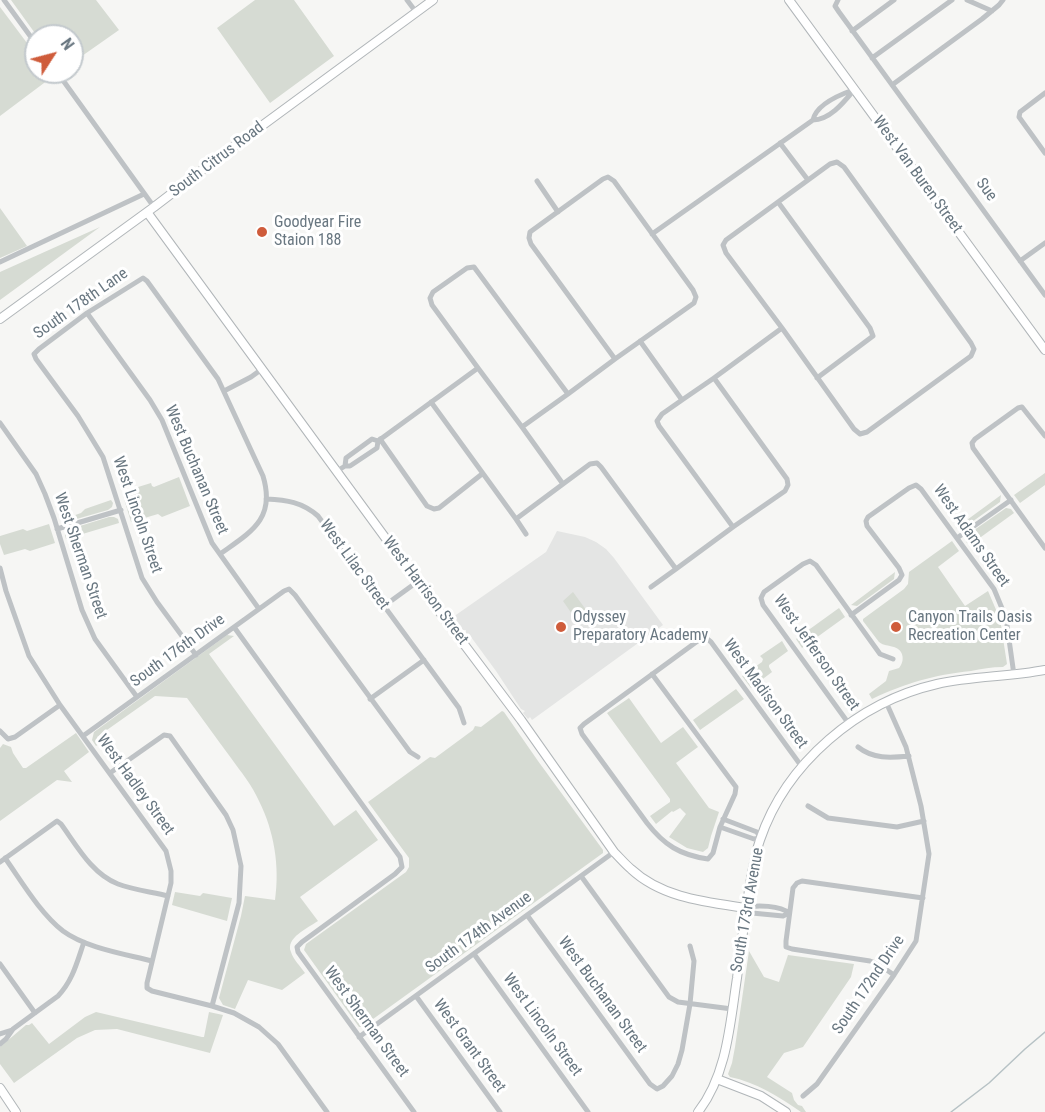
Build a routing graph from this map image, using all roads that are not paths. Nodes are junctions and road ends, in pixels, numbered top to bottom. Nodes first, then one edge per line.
1 (4, 0) edge
2 (407, 0) edge
3 (433, 0) edge
4 (789, 0) edge
5 (838, 0) edge
6 (894, 0) edge
7 (952, 0) edge
8 (967, 0) edge
9 (1003, 0) edge
10 (992, 11) junction
11 (416, 12) junction
12 (24, 28) edge
13 (852, 31) junction
14 (872, 58) junction
15 (66, 84) edge
16 (892, 85) junction
17 (854, 90) junction
18 (1044, 96) edge
19 (813, 120) junction
20 (780, 143) junction
21 (1045, 153) edge
22 (808, 180) junction
23 (537, 181) dead end
24 (144, 194) junction
25 (778, 202) junction
26 (150, 209) junction
27 (558, 212) junction
28 (652, 234) junction
29 (1045, 243) edge
30 (1020, 261) junction
31 (0, 262) edge
32 (1045, 295) edge
33 (87, 313) junction
34 (0, 319) edge
35 (782, 328) junction
36 (639, 341) junction
37 (1045, 350) edge
38 (34, 354) joint
39 (615, 359) junction
40 (478, 368) junction
41 (262, 369) junction
42 (714, 378) junction
43 (817, 378) junction
44 (224, 391) junction
45 (568, 394) junction
46 (682, 400) junction
47 (431, 402) junction
48 (0, 423) edge
49 (522, 428) junction
50 (1045, 436) edge
51 (379, 440) junction
52 (345, 466) junction
53 (337, 471) junction
54 (483, 474) junction
55 (563, 484) junction
56 (266, 499) junction
57 (1011, 500) junction
58 (121, 510) junction
59 (516, 519) junction
60 (733, 527) junction
61 (57, 529) junction
62 (526, 534) dead end
63 (957, 538) junction
64 (1045, 548) edge
65 (220, 554) junction
66 (0, 568) edge
67 (676, 569) junction
68 (417, 582) junction
69 (651, 587) dead end
70 (384, 606) junction
71 (259, 609) junction
72 (851, 615) junction
73 (234, 627) junction
74 (196, 655) junction
75 (424, 660) junction
76 (893, 660) dead end
77 (1045, 670) edge
78 (652, 674) junction
79 (1014, 675) junction
80 (137, 697) junction
81 (370, 699) junction
82 (886, 702) junction
83 (60, 705) junction
84 (464, 723) dead end
85 (849, 724) junction
86 (0, 731) edge
87 (83, 736) junction
88 (858, 747) dead end
89 (418, 756) dead end
90 (909, 756) junction
91 (802, 767) junction
92 (110, 773) junction
93 (808, 806) dead end
94 (723, 819) junction
95 (924, 821) junction
96 (720, 827) junction
97 (760, 838) junction
98 (614, 852) junction
99 (2, 860) edge
100 (581, 876) junction
101 (168, 896) junction
102 (923, 898) junction
103 (746, 908) junction
104 (789, 913) junction
105 (527, 915) junction
106 (84, 942) junction
107 (690, 946) dead end
108 (474, 954) junction
109 (152, 961) junction
110 (0, 964) edge
111 (894, 975) junction
112 (416, 996) junction
113 (690, 1004) junction
114 (212, 1006) junction
115 (732, 1009) junction
116 (35, 1013) junction
117 (13, 1029) junction
118 (0, 1034) edge
119 (359, 1036) junction
120 (0, 1044) edge
121 (717, 1079) junction
122 (0, 1088) edge
123 (803, 1096) dead end
124 (16, 1112) edge
125 (327, 1112) edge
126 (414, 1112) edge
127 (500, 1112) edge
128 (588, 1112) edge
129 (698, 1112) edge
130 (786, 1112) edge

1 - 12 street
2 - 11 street
3 - 11 street, South Citrus Road
4 - 17 street, West Van Buren Street
5 - 13 street, Sue
6 - 13 street
7 - 14 street
8 - 10 street
9 - 10 street
10 - 16 street
11 - 26 street, South Citrus Road
13 - 14 street, Sue
14 - 16 street, Sue
15 - 24 street, West Harrison Street
16 - 30 street, Sue
17 - 19 street
17 - 19 street
17 - 37 street, West Van Buren Street
18 - 21 street
19 - 20 street
20 - 22 street
20 - 28 street
22 - 25 street
22 - 43 street
23 - 27 street
24 - 26 street, West Harrison Street
24 - 31 street
25 - 35 street
25 - 43 street
26 - 34 street, South Citrus Road
26 - 41 street, West Harrison Street
27 - 28 street
27 - 39 street
28 - 36 street
29 - 30 street
30 - 32 street, Sue
33 - 38 street, South 178th Lane
33 - 44 street, South 178th Lane
33 - 65 street, West Buchanan Street
35 - 42 street
35 - 43 street
36 - 39 street
36 - 46 street
38 - 58 street, West Lincoln Street
39 - 45 street
40 - 45 street
40 - 47 street
40 - 49 street
41 - 44 street
41 - 53 street, West Harrison Street
42 - 46 street
42 - 60 street
44 - 56 street
45 - 49 street
46 - 60 street
47 - 51 street
47 - 54 street
48 - 61 street, West Sherman Street
49 - 55 street
50 - 57 street
51 - 52 street
51 - 52 street
51 - 54 street
52 - 53 street
53 - 68 street, West Harrison Street
54 - 59 street
55 - 59 street
55 - 67 street
56 - 65 street
56 - 70 street, West Lilac Street
57 - 63 street
57 - 64 street
58 - 61 street
58 - 74 street, West Lincoln Street
59 - 62 street
60 - 67 street
61 - 80 street, West Sherman Street
63 - 72 street, West Adams Street
63 - 79 street, West Adams Street
65 - 71 street, West Buchanan Street
66 - 83 street, West Hadley Street
67 - 69 street
68 - 70 street
68 - 98 street, West Harrison Street
70 - 75 street, West Lilac Street
71 - 73 street, South 176th Drive
71 - 81 street, South 176th Drive
72 - 76 street
72 - 85 street, West Jefferson Street
73 - 74 street, South 176th Drive
73 - 119 street, West Sherman Street
74 - 80 street, South 176th Drive
75 - 81 street
75 - 84 street, West Lilac Street
77 - 79 street, South 173rd Avenue
78 - 91 street, West Madison Street
78 - 94 street
78 - 96 street
79 - 82 street, South 173rd Avenue
80 - 87 street, South 176th Drive
81 - 89 street
82 - 85 street, South 173rd Avenue
82 - 90 street, South 172nd Drive
83 - 86 street
83 - 87 street, West Hadley Street
85 - 91 street, South 173rd Avenue
87 - 92 street, West Hadley Street
88 - 90 street
90 - 95 street, South 172nd Drive
91 - 97 street, South 173rd Avenue
92 - 101 street, West Hadley Street
92 - 114 street
93 - 95 street
94 - 96 street
94 - 97 street
95 - 102 street, South 172nd Drive
96 - 97 street
97 - 103 street, South 173rd Avenue
98 - 100 street, South 174th Avenue
98 - 103 street, West Harrison Street
99 - 101 street
99 - 106 street
100 - 105 street, South 174th Avenue
100 - 113 street
101 - 109 street, West Hadley Street
102 - 104 street
102 - 111 street, South 172nd Drive
103 - 104 street, West Harrison Street
103 - 115 street, South 173rd Avenue
104 - 111 street
105 - 108 street, South 174th Avenue
105 - 113 street, West Buchanan Street
106 - 109 street
106 - 116 street
107 - 113 street
108 - 112 street, South 174th Avenue
108 - 128 street, West Lincoln Street
109 - 114 street, West Hadley Street
110 - 116 street
111 - 123 street, South 172nd Drive
112 - 119 street, South 174th Avenue
112 - 127 street, West Grant Street
113 - 115 street
114 - 125 street, West Hadley Street
115 - 121 street, South 173rd Avenue
116 - 117 street
117 - 118 street
117 - 120 street
119 - 126 street, West Sherman Street
121 - 129 street, South 173rd Avenue
121 - 130 street
122 - 124 street

